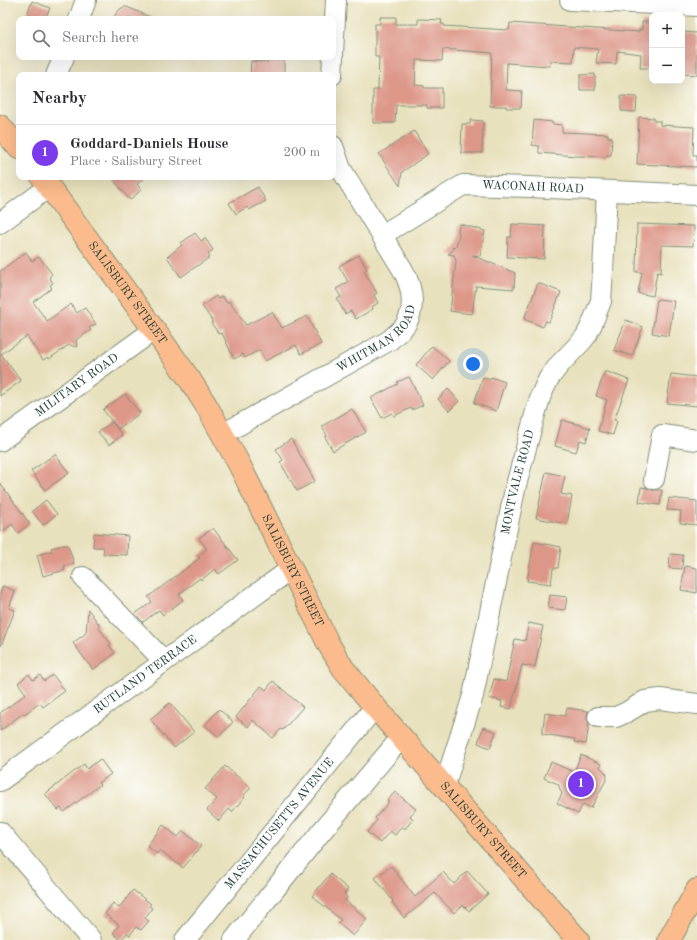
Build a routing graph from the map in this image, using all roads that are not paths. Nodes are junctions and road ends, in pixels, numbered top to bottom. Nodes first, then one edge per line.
1 (86, 0) edge
2 (336, 0) edge
3 (570, 0) edge
4 (697, 6) edge
5 (80, 16) edge
6 (335, 16) edge
7 (63, 60) edge
8 (333, 60) edge
9 (57, 72) edge
10 (332, 72) edge
11 (0, 126) edge
12 (16, 145) edge
13 (336, 155) edge
14 (45, 182) edge
15 (608, 191) junction
16 (697, 195) edge
17 (0, 223) edge
18 (382, 235) junction
19 (154, 330) junction
20 (223, 434) junction
21 (697, 440) edge
22 (0, 441) edge
23 (654, 479) dead end
24 (291, 569) junction
25 (83, 577) dead end
26 (164, 661) junction
27 (697, 704) edge
28 (374, 707) junction
29 (598, 717) dead end
30 (401, 738) junction
31 (0, 781) edge
32 (444, 786) junction
33 (0, 832) edge
34 (697, 890) edge
35 (91, 940) edge
36 (185, 940) edge
37 (234, 940) edge
38 (578, 940) edge
39 (669, 940) edge

1 - 5 street
2 - 6 street
3 - 4 street
7 - 9 street
8 - 10 street
11 - 12 main road
13 - 18 street, WHITMAN ROAD
14 - 17 street
14 - 19 main road, SALISBURY STREET
15 - 16 street, WACONAH ROAD
15 - 18 street, WACONAH ROAD
15 - 32 street, MONTVALE ROAD
18 - 20 street, WHITMAN ROAD
19 - 20 main road, SALISBURY STREET
19 - 22 street, MILITARY ROAD
20 - 24 main road, SALISBURY STREET
21 - 23 street
24 - 26 street, RUTLAND TERRACE
24 - 28 main road, SALISBURY STREET
25 - 26 street
26 - 31 street, RUTLAND TERRACE
27 - 29 street
28 - 30 main road, SALISBURY STREET
28 - 36 street, MASSACHUSETTS AVENUE
30 - 32 main road, SALISBURY STREET
30 - 37 street
32 - 38 main road, SALISBURY STREET
33 - 35 street
34 - 39 main road

